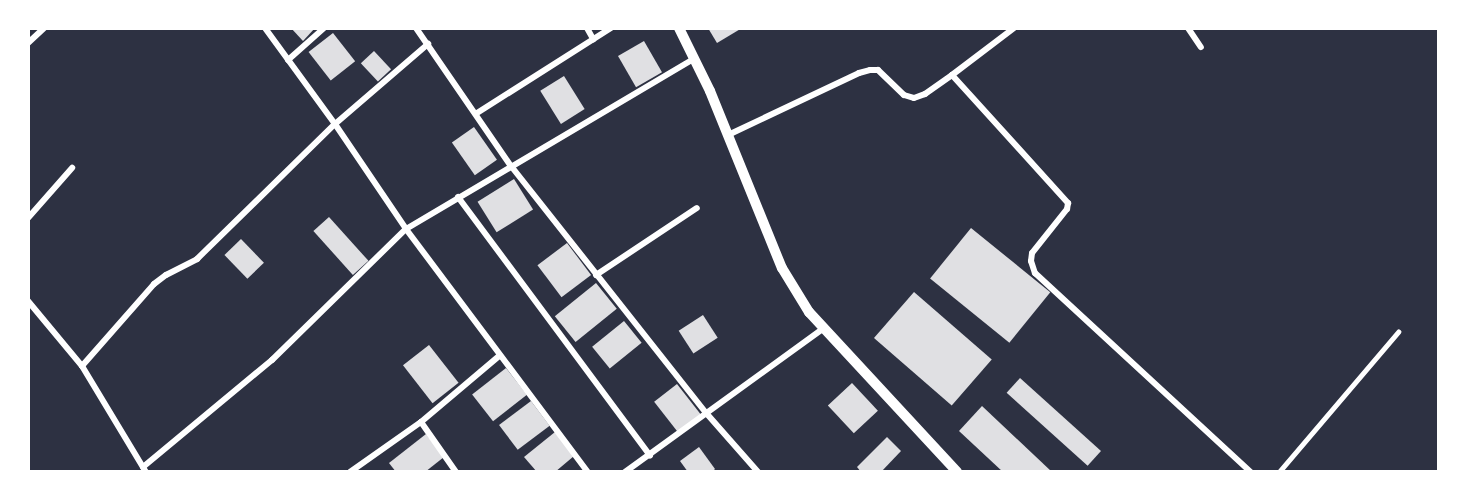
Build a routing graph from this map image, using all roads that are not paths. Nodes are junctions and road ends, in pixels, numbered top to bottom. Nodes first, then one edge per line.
1 (44, 28) edge
2 (265, 28) edge
3 (324, 28) edge
4 (416, 28) edge
5 (586, 28) edge
6 (611, 28) edge
7 (679, 28) edge
8 (1014, 28) edge
9 (1188, 28) edge
10 (593, 39) junction
11 (28, 43) edge
12 (428, 44) junction
13 (1202, 47) dead end
14 (694, 59) junction
15 (288, 60) junction
16 (952, 75) junction
17 (477, 113) junction
18 (335, 124) junction
19 (728, 135) junction
20 (511, 166) junction
21 (72, 168) dead end
22 (458, 197) junction
23 (697, 208) dead end
24 (28, 218) edge
25 (406, 229) junction
26 (596, 275) junction
27 (28, 301) edge
28 (824, 328) junction
29 (1398, 332) dead end
30 (499, 356) junction
31 (82, 366) junction
32 (707, 414) junction
33 (421, 422) junction
34 (650, 456) junction
35 (145, 469) edge
36 (350, 471) edge
37 (456, 471) edge
38 (588, 471) edge
39 (625, 471) edge
40 (758, 471) edge
41 (957, 471) edge
42 (1251, 471) edge
43 (1279, 471) edge

1 - 11 street
2 - 15 street
3 - 15 street
4 - 12 street
5 - 10 street
6 - 10 street
7 - 14 street
8 - 16 street
9 - 13 street
10 - 17 street
12 - 17 street
12 - 18 street
14 - 19 street
14 - 20 street
15 - 18 street
16 - 19 street
16 - 42 street
17 - 20 street
18 - 25 street
18 - 31 street
19 - 28 street
20 - 22 street
20 - 26 street
21 - 24 street
22 - 25 street
22 - 34 street
23 - 26 street
25 - 30 street
25 - 35 street
26 - 32 street
27 - 31 street
28 - 32 street
28 - 41 street
29 - 43 lane
30 - 33 street
30 - 38 street
31 - 35 street
32 - 34 street
32 - 40 street
33 - 36 street
33 - 37 street
34 - 39 street

